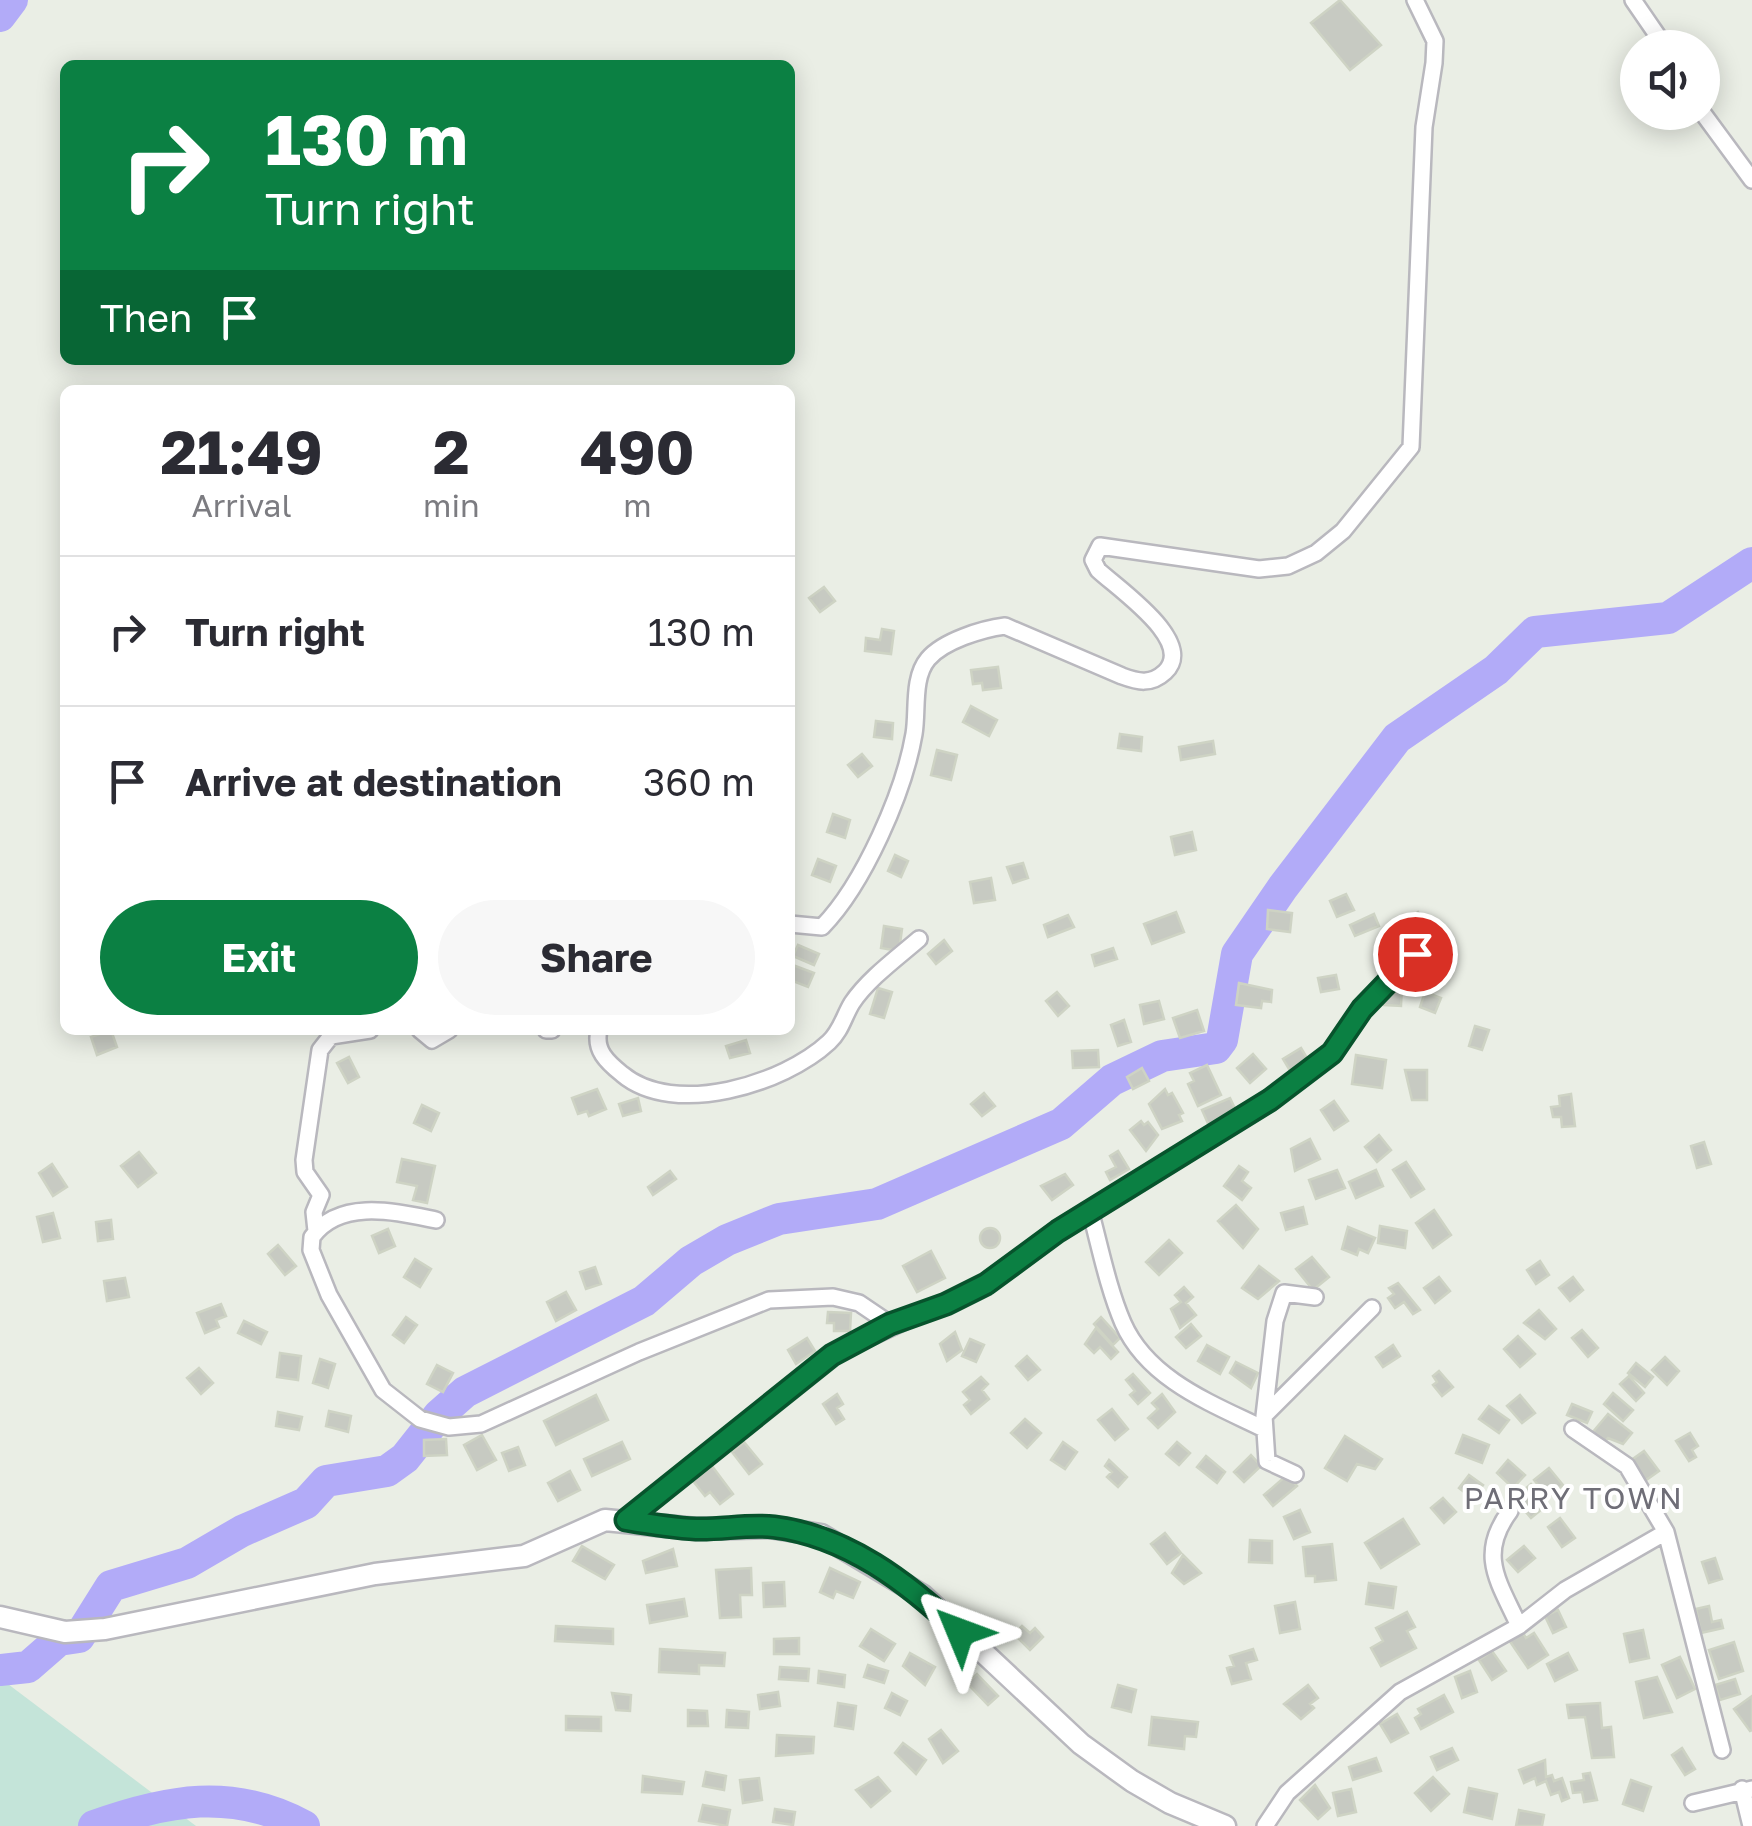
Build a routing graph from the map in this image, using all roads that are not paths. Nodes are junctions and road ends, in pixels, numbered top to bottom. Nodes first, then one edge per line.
1 (1415, 0) edge
2 (1633, 0) edge
3 (1654, 30) edge
4 (1715, 130) edge
5 (1752, 180) edge
6 (795, 924) edge
7 (919, 939) dead end
8 (1415, 954) dead end
9 (338, 1035) edge
10 (598, 1035) edge
11 (1090, 1210) junction
12 (436, 1220) dead end
13 (316, 1231) junction
14 (1314, 1296) dead end
15 (1372, 1308) dead end
16 (890, 1324) junction
17 (1264, 1422) junction
18 (1573, 1429) dead end
19 (1295, 1474) dead end
20 (1510, 1511) dead end
21 (626, 1520) junction
22 (1666, 1532) junction
23 (0, 1616) edge
24 (1519, 1626) junction
25 (1722, 1750) dead end
26 (1747, 1789) edge
27 (1694, 1803) dead end
28 (1226, 1826) edge
29 (1264, 1826) edge
30 (1751, 1826) edge

1 - 6 street
2 - 3 street
4 - 5 street
7 - 10 street
8 - 11 street
9 - 13 street
11 - 16 street
11 - 17 street
12 - 13 street
13 - 16 street
14 - 17 street
15 - 17 street
16 - 21 street
17 - 19 street
18 - 22 street
20 - 24 street
21 - 23 street
21 - 28 street
22 - 24 street
22 - 25 street
24 - 29 street
26 - 27 street
26 - 30 street

